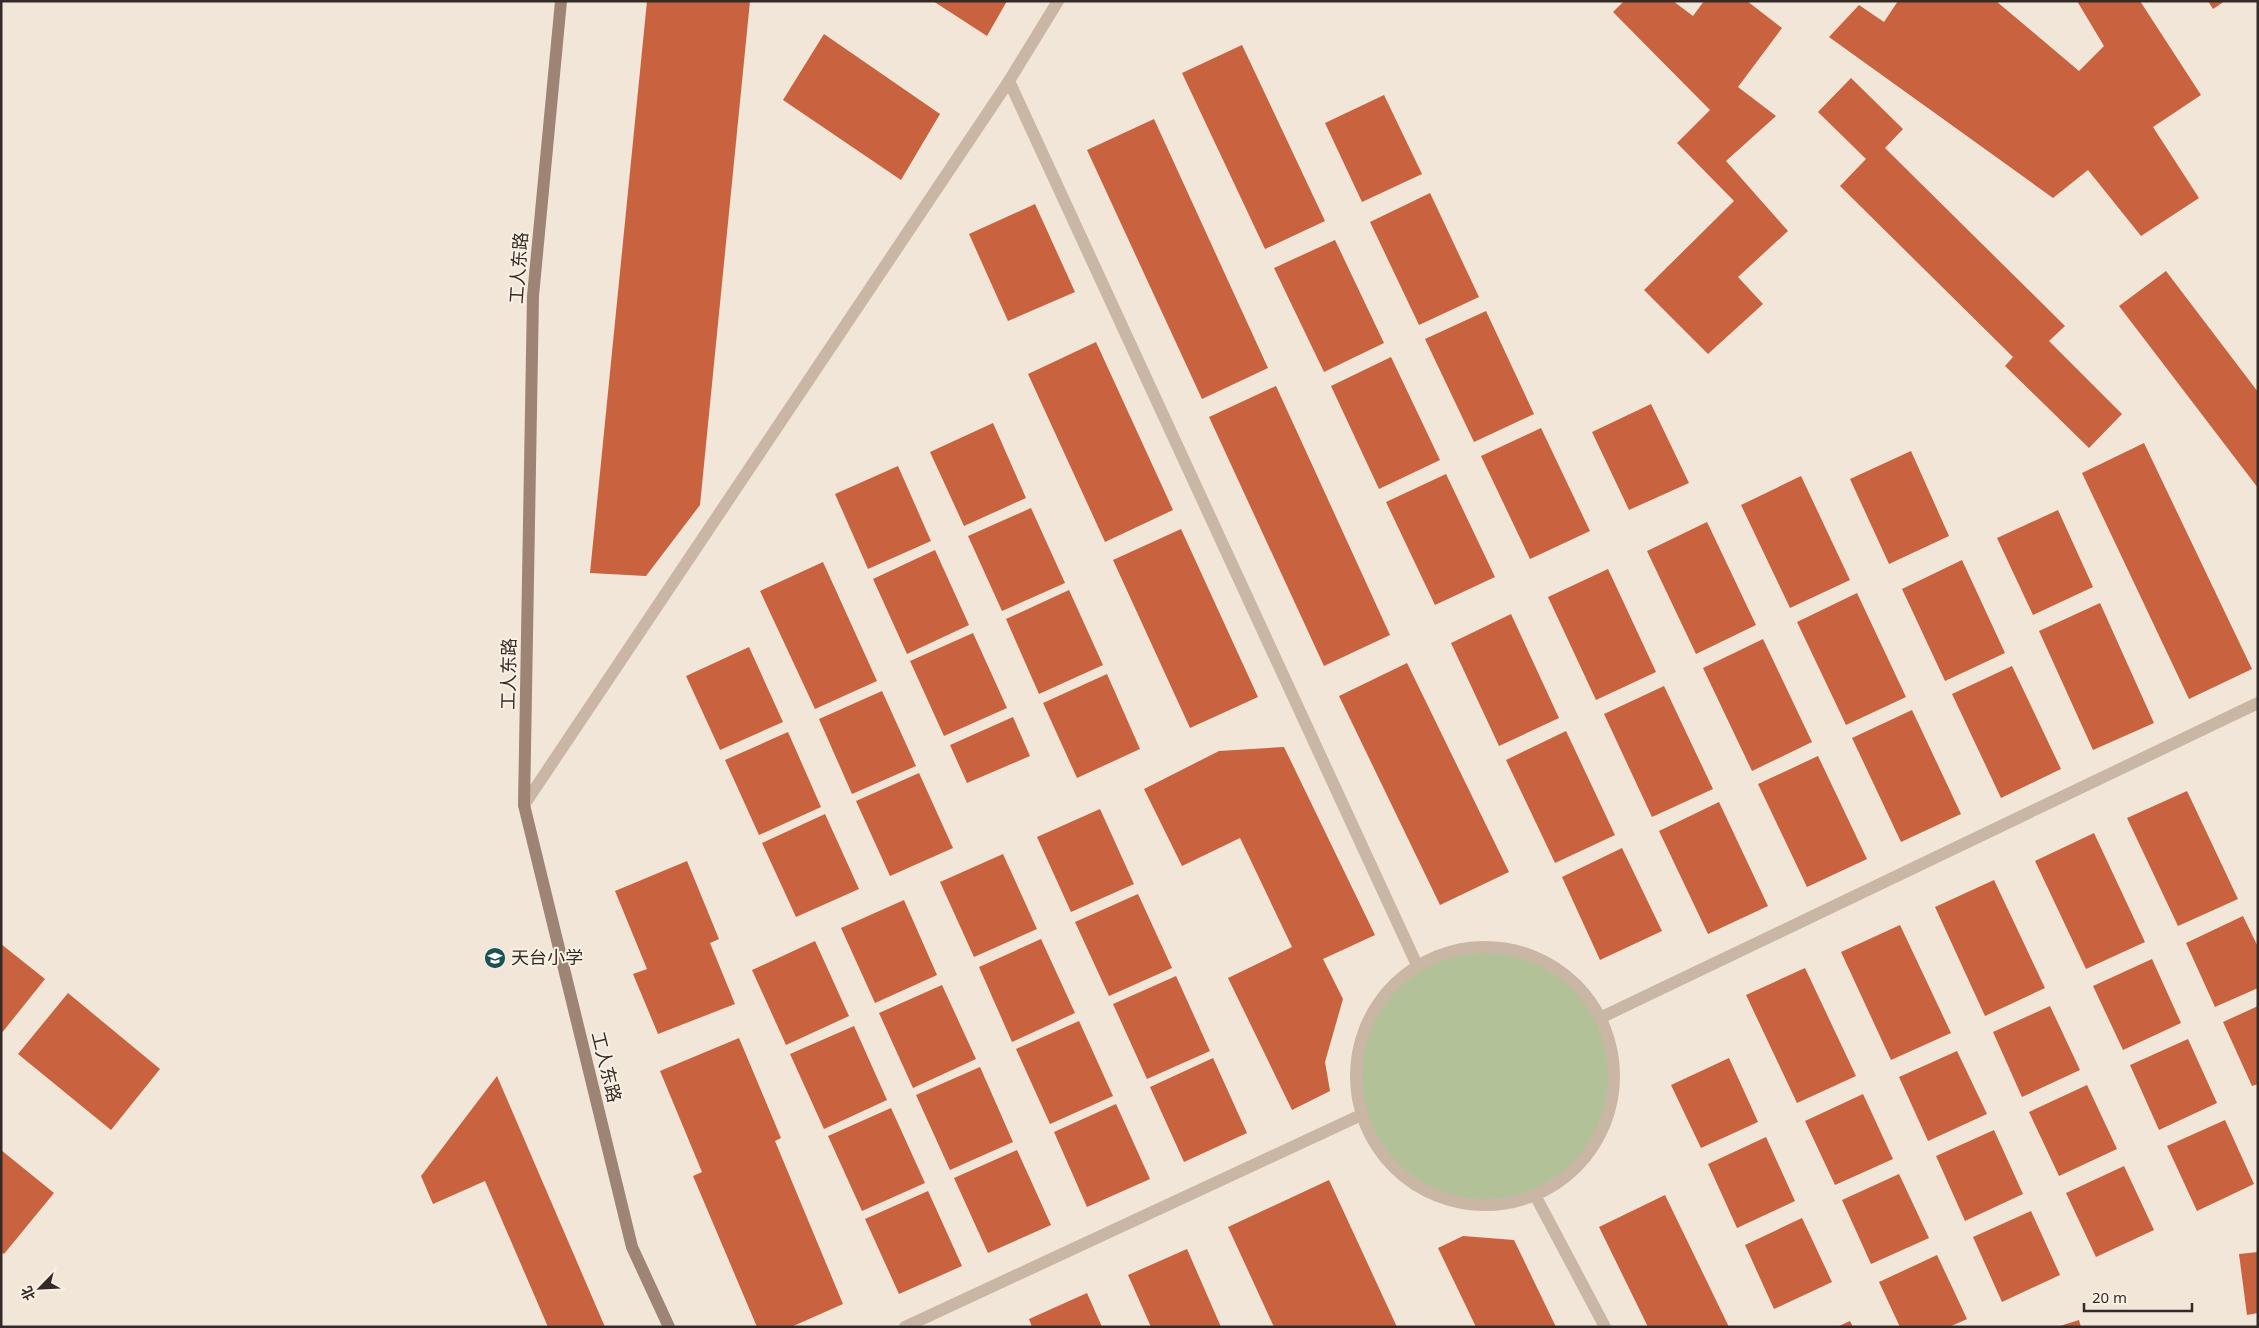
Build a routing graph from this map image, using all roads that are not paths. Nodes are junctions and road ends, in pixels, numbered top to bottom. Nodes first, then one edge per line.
1 (561, 1) edge
2 (1058, 1) edge
3 (1008, 81) junction
4 (2258, 703) edge
5 (524, 805) junction
6 (1417, 965) junction
7 (1600, 1018) junction
8 (1361, 1115) junction
9 (1536, 1197) junction
10 (669, 1327) edge
11 (906, 1327) edge
12 (1605, 1327) edge

1 - 5 main road, 工人东路
2 - 3 street
3 - 5 street
3 - 6 street
4 - 7 street
5 - 10 main road, 工人东路
6 - 7 street
6 - 8 street
7 - 9 street
8 - 9 street
8 - 11 street
9 - 12 street

